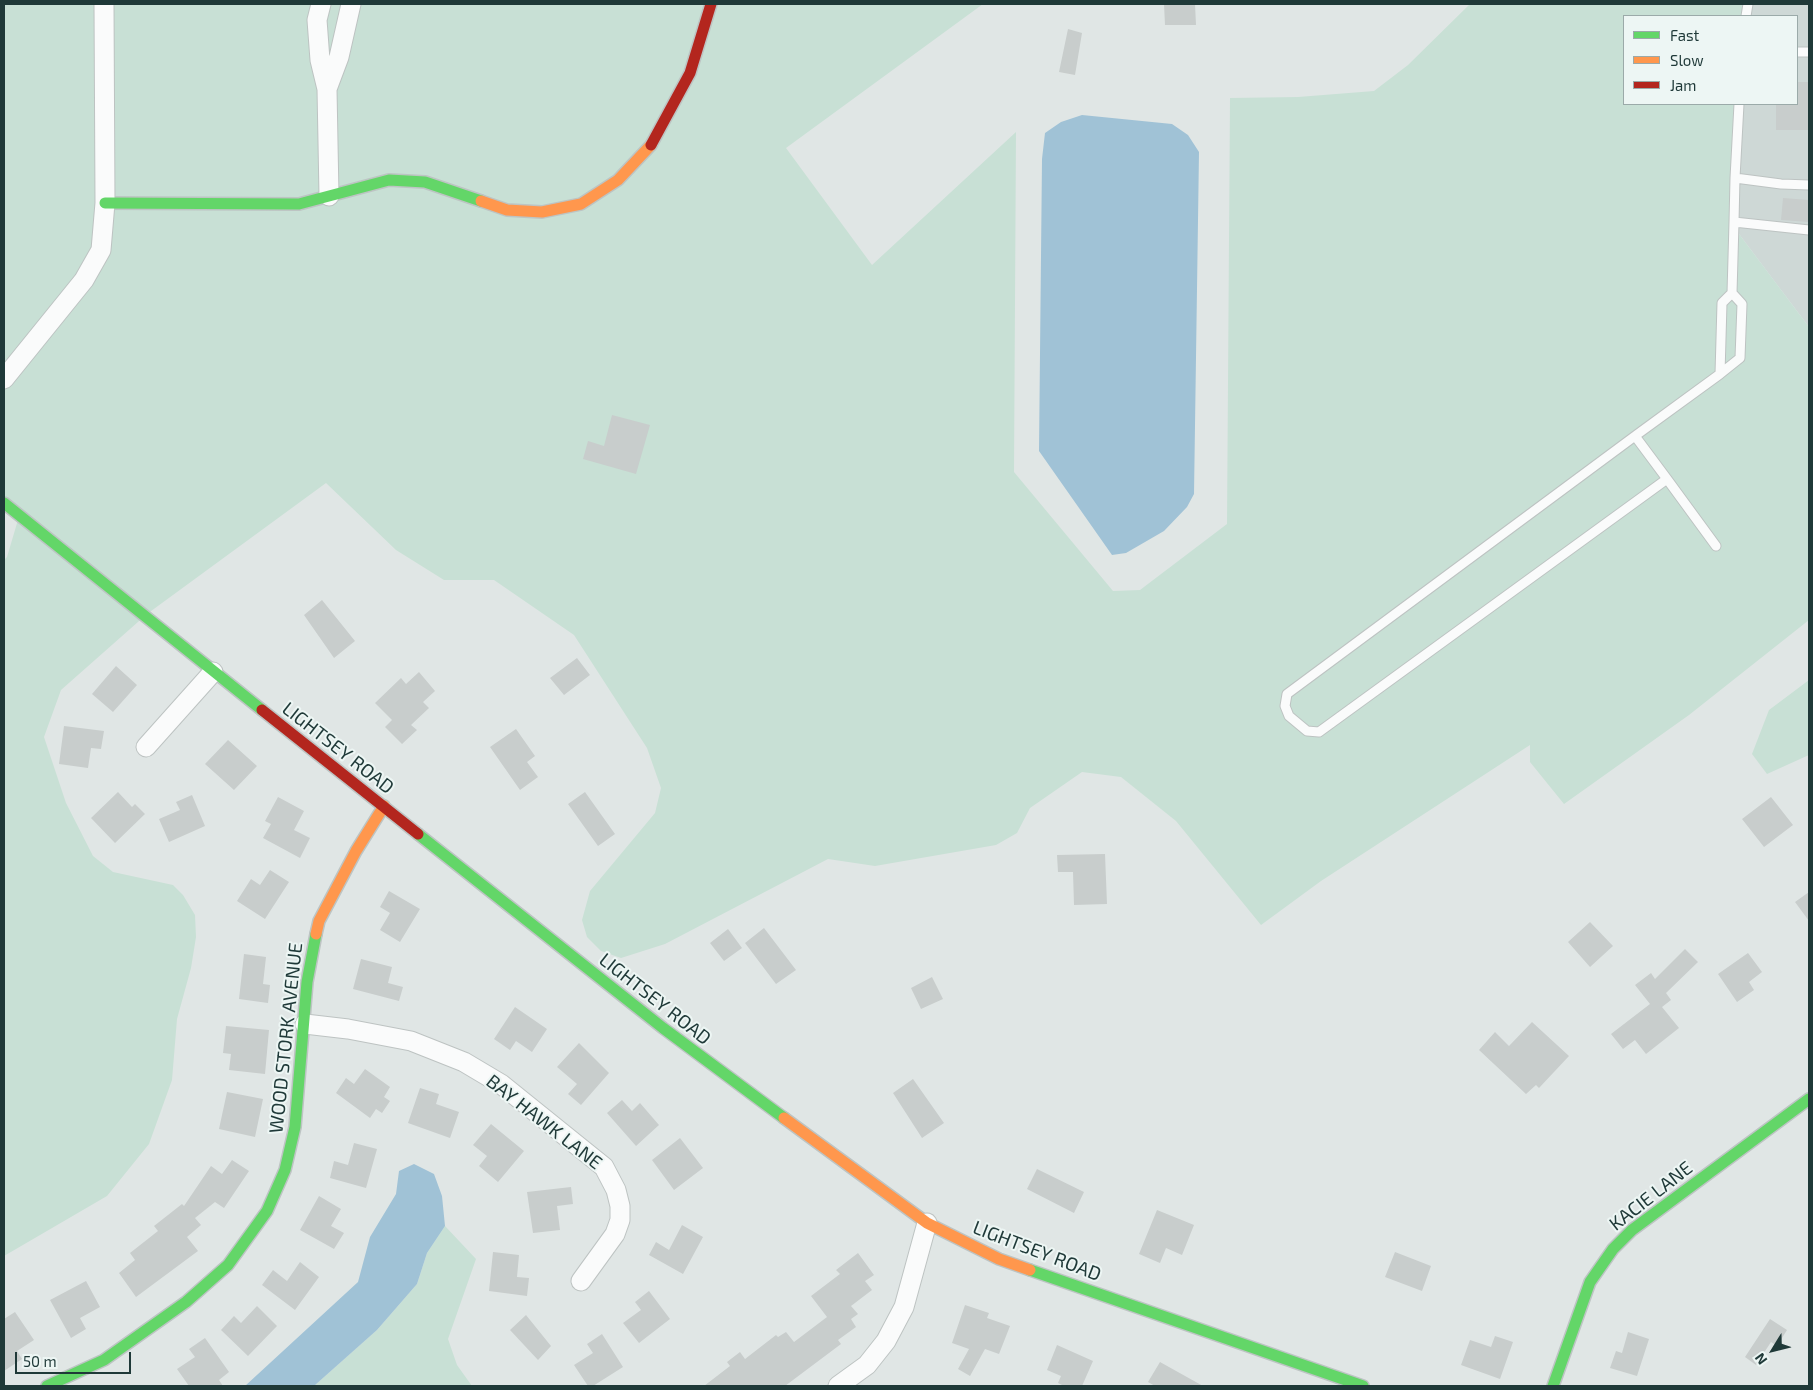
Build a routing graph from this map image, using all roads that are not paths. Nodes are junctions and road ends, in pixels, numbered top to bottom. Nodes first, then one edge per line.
1 (104, 4) edge
2 (322, 4) edge
3 (351, 4) edge
4 (713, 8) edge
5 (327, 89) junction
6 (1739, 105) edge
7 (1735, 178) junction
8 (1809, 185) edge
9 (329, 196) junction
10 (105, 203) junction
11 (1734, 222) junction
12 (1809, 230) edge
13 (1732, 293) junction
14 (1720, 374) junction
15 (4, 379) edge
16 (1635, 436) junction
17 (1667, 479) junction
18 (4, 503) edge
19 (1716, 546) dead end
20 (213, 672) junction
21 (146, 747) dead end
22 (384, 806) junction
23 (305, 1024) junction
24 (1809, 1099) edge
25 (927, 1223) junction
26 (581, 1281) dead end
27 (47, 1386) edge
28 (838, 1386) edge
29 (1363, 1386) edge
30 (1553, 1386) edge

1 - 10 street
2 - 5 street
3 - 5 street
4 - 9 street
5 - 9 street
6 - 7 lane
7 - 8 lane
7 - 11 lane
9 - 10 street
10 - 15 street
11 - 12 lane
11 - 13 lane
13 - 14 lane
13 - 14 lane
14 - 16 lane
16 - 17 lane
16 - 17 lane
17 - 19 lane
18 - 20 street, LIGHTSEY ROAD
20 - 21 street
20 - 22 street, LIGHTSEY ROAD
22 - 23 street, WOOD STORK AVENUE
22 - 25 street, LIGHTSEY ROAD
23 - 26 street, BAY HAWK LANE
23 - 27 street, WOOD STORK AVENUE
24 - 30 street, KACIE LANE
25 - 28 street
25 - 29 street, LIGHTSEY ROAD

